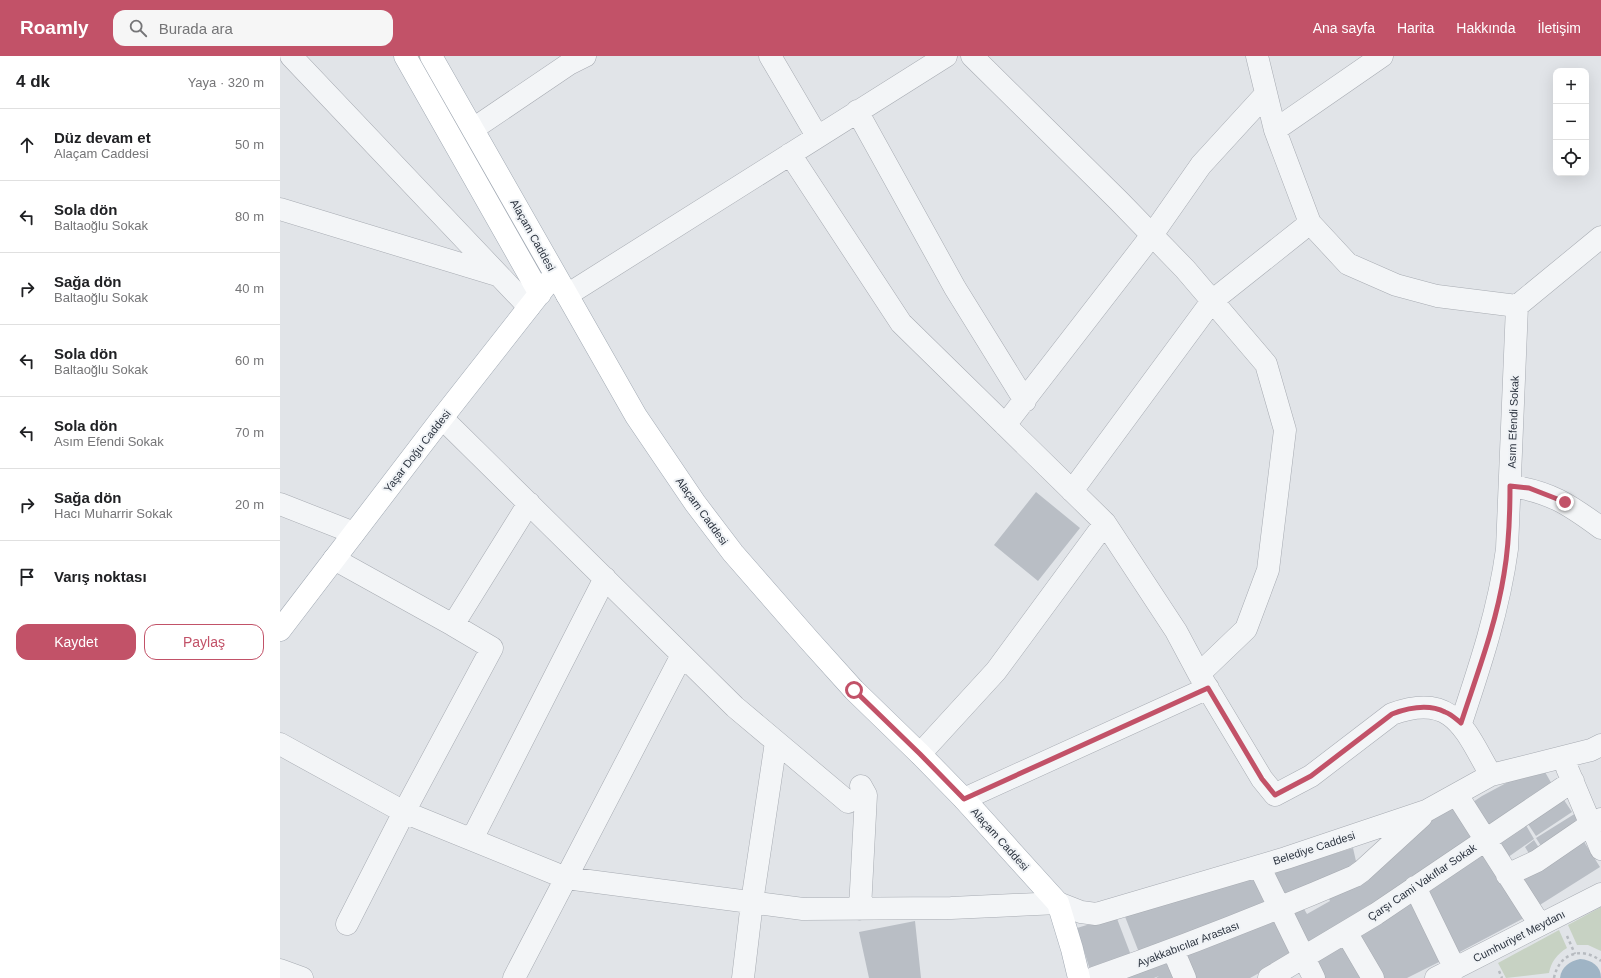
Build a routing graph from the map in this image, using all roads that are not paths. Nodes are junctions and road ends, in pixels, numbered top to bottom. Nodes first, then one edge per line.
1 (290, 56) edge
2 (405, 56) edge
3 (431, 56) edge
4 (770, 56) edge
5 (946, 56) edge
6 (972, 56) edge
7 (1256, 56) edge
8 (1382, 56) edge
9 (573, 59) edge
10 (1265, 95) junction
11 (857, 111) junction
12 (473, 129) junction
13 (1275, 130) junction
14 (817, 136) junction
15 (790, 154) junction
16 (280, 209) edge
17 (1310, 224) junction
18 (1152, 235) junction
19 (1601, 237) edge
20 (555, 274) junction
21 (499, 276) junction
22 (567, 294) junction
23 (1212, 300) junction
24 (534, 301) junction
25 (1517, 306) junction
26 (1025, 401) junction
27 (442, 418) junction
28 (1005, 425) junction
29 (1510, 486) junction
30 (1072, 491) junction
31 (529, 503) junction
32 (280, 504) edge
33 (1105, 523) junction
34 (1601, 528) edge
35 (354, 533) junction
36 (334, 559) junction
37 (605, 578) junction
38 (453, 625) junction
39 (280, 630) edge
40 (682, 655) junction
41 (1204, 681) junction
42 (1461, 723) junction
43 (776, 742) junction
44 (280, 744) edge
45 (1601, 745) edge
46 (920, 754) junction
47 (1563, 757) junction
48 (1491, 775) junction
49 (1573, 781) junction
50 (1457, 794) junction
51 (964, 799) junction
52 (404, 812) junction
53 (1426, 812) junction
54 (1596, 821) edge
55 (472, 839) junction
56 (1485, 840) junction
57 (1601, 849) edge
58 (1259, 866) junction
59 (1507, 875) junction
60 (566, 878) junction
61 (1415, 887) junction
62 (1601, 894) edge
63 (752, 902) junction
64 (1058, 903) junction
65 (1281, 908) junction
66 (860, 909) junction
67 (347, 924) dead end
68 (1540, 925) junction
69 (1346, 932) junction
70 (1173, 950) junction
71 (1304, 957) junction
72 (280, 970) edge
73 (1445, 973) edge
74 (302, 978) edge
75 (514, 978) edge
76 (743, 978) edge
77 (1079, 978) edge
78 (1094, 978) edge
79 (1185, 978) edge
80 (1269, 978) edge
81 (1314, 978) edge
82 (1373, 978) edge

1 - 21 street
2 - 24 main road, Alaçam Caddesi
3 - 12 main road, Alaçam Caddesi
4 - 14 street
5 - 11 street
6 - 18 street
7 - 10 street
8 - 13 street
9 - 12 street
10 - 13 street
10 - 18 street
11 - 14 street
11 - 26 street
12 - 20 main road, Alaçam Caddesi
13 - 17 street
14 - 15 street
15 - 22 street
15 - 28 street
16 - 21 street
17 - 23 street
17 - 25 street
18 - 23 street
18 - 26 street
19 - 25 street
20 - 22 main road, Alaçam Caddesi
20 - 24 main road, Yaşar Doğu Caddesi
21 - 24 street
22 - 46 main road, Alaçam Caddesi
23 - 30 street
23 - 41 street
24 - 27 main road, Yaşar Doğu Caddesi
25 - 29 street, Asım Efendi Sokak
26 - 28 street
27 - 31 street
27 - 35 main road, Yaşar Doğu Caddesi
28 - 30 street
29 - 34 street
29 - 42 street, Asım Efendi Sokak
30 - 33 street
31 - 37 street
31 - 38 street
32 - 35 street
33 - 41 street
33 - 46 street
35 - 36 main road, Yaşar Doğu Caddesi
36 - 38 street
36 - 39 main road, Yaşar Doğu Caddesi
37 - 40 street
37 - 55 street
38 - 52 street
40 - 43 street
40 - 60 street
41 - 42 street
41 - 51 street
42 - 48 street
43 - 63 street
43 - 66 street
44 - 52 street
45 - 47 street, Belediye Caddesi
46 - 51 main road, Alaçam Caddesi
47 - 48 street, Belediye Caddesi
47 - 49 street
48 - 50 street, Belediye Caddesi
49 - 54 street
49 - 56 street, Çarşı Cami Vakıflar Sokak
50 - 53 street, Belediye Caddesi
50 - 56 street
51 - 64 main road, Alaçam Caddesi
52 - 55 street
52 - 67 street
53 - 58 street, Belediye Caddesi
53 - 65 street, Ayakkabıcılar Arastası
54 - 57 street
54 - 59 street
55 - 60 street
56 - 59 street
56 - 61 street, Çarşı Cami Vakıflar Sokak
58 - 64 street, Belediye Caddesi
58 - 65 street
59 - 68 street
60 - 63 street
60 - 75 street
61 - 69 street, Çarşı Cami Vakıflar Sokak
61 - 73 street
62 - 68 street, Cumhuriyet Meydanı
63 - 66 street
63 - 76 street
64 - 66 street
64 - 77 main road
65 - 70 street, Ayakkabıcılar Arastası
65 - 71 street
68 - 73 street, Cumhuriyet Meydanı
69 - 71 street, Çarşı Cami Vakıflar Sokak
69 - 82 street
70 - 78 street, Ayakkabıcılar Arastası
70 - 79 street
71 - 80 street, Çarşı Cami Vakıflar Sokak
71 - 81 street
72 - 74 street

